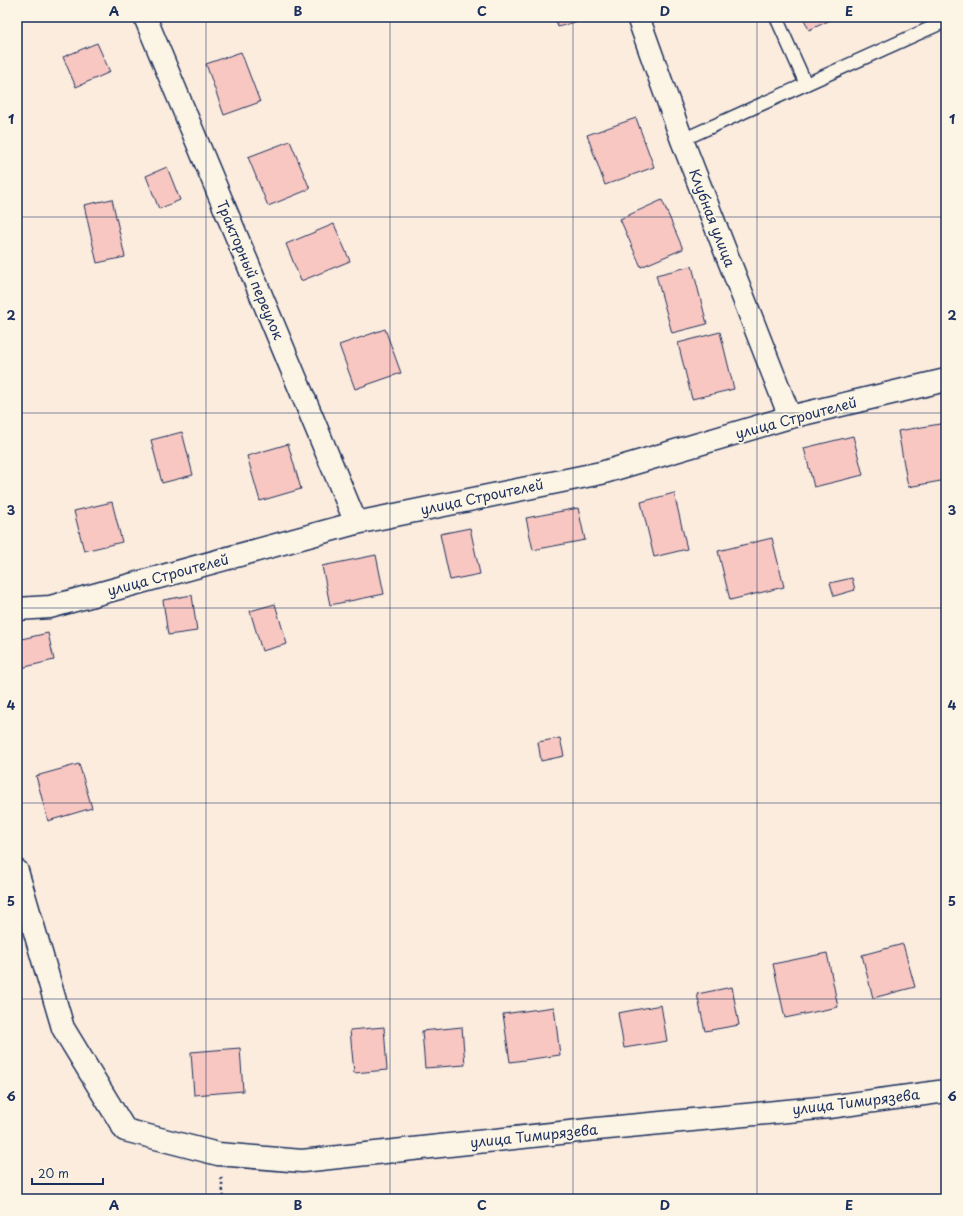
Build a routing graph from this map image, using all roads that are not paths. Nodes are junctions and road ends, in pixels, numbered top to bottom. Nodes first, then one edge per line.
1 (145, 17) edge
2 (638, 17) edge
3 (776, 17) edge
4 (946, 21) edge
5 (806, 84) junction
6 (682, 140) junction
7 (946, 380) edge
8 (790, 417) junction
9 (356, 523) junction
10 (17, 609) edge
11 (17, 871) edge
12 (946, 1091) edge

1 - 9 street, Тракторный переулок
2 - 6 street, Клубная улица
3 - 5 lane
4 - 5 lane
5 - 6 lane
6 - 8 street, Клубная улица
7 - 8 street, улица Строителей
8 - 9 street, улица Строителей
9 - 10 street, улица Строителей
11 - 12 street, улица Тимирязева

